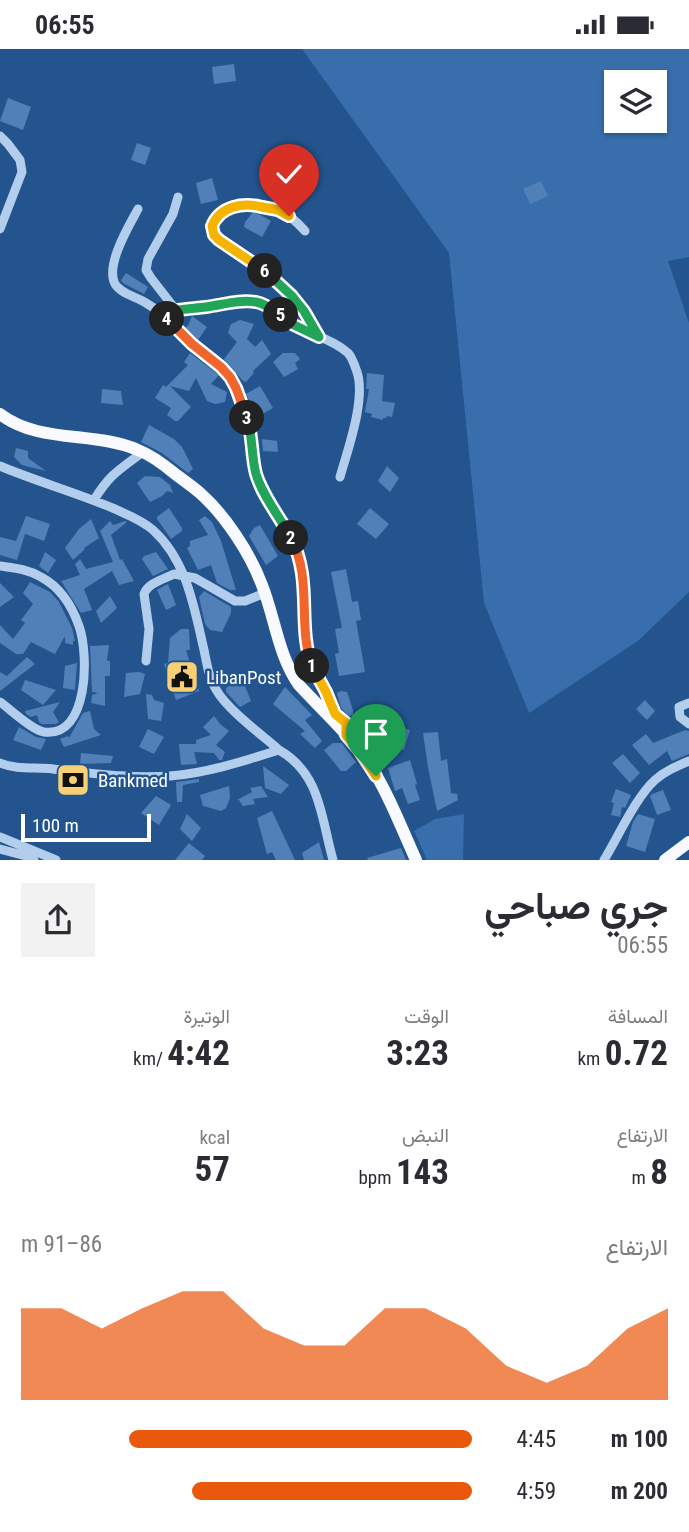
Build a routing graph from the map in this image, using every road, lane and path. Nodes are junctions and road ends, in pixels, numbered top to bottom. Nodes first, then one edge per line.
1 (0, 137) edge
2 (178, 197) dead end
3 (138, 209) dead end
4 (0, 229) edge
5 (305, 231) dead end
6 (176, 310) junction
7 (162, 315) junction
8 (319, 337) junction
9 (0, 415) edge
10 (143, 452) junction
11 (0, 466) edge
12 (340, 477) dead end
13 (94, 500) junction
14 (0, 566) edge
15 (184, 576) junction
16 (265, 593) junction
17 (146, 661) dead end
18 (0, 702) edge
19 (689, 703) edge
20 (689, 724) edge
21 (346, 735) junction
22 (279, 750) junction
23 (689, 761) edge
24 (0, 763) edge
25 (0, 837) edge
26 (689, 842) edge
27 (0, 849) edge
28 (34, 860) edge
29 (56, 860) edge
30 (333, 860) edge
31 (416, 860) edge
32 (604, 860) edge
33 (666, 860) edge

1 - 4 street
2 - 6 street
3 - 7 street
5 - 8 street
6 - 7 street
6 - 8 street
7 - 21 street
8 - 12 street
9 - 10 main road
10 - 13 street
10 - 16 main road
11 - 13 street
13 - 15 street
14 - 18 street
15 - 16 street
15 - 17 street
15 - 22 street
16 - 21 main road
19 - 20 street
21 - 31 main road
22 - 24 street
22 - 30 street
23 - 32 street
25 - 29 street
26 - 33 main road
27 - 28 street

